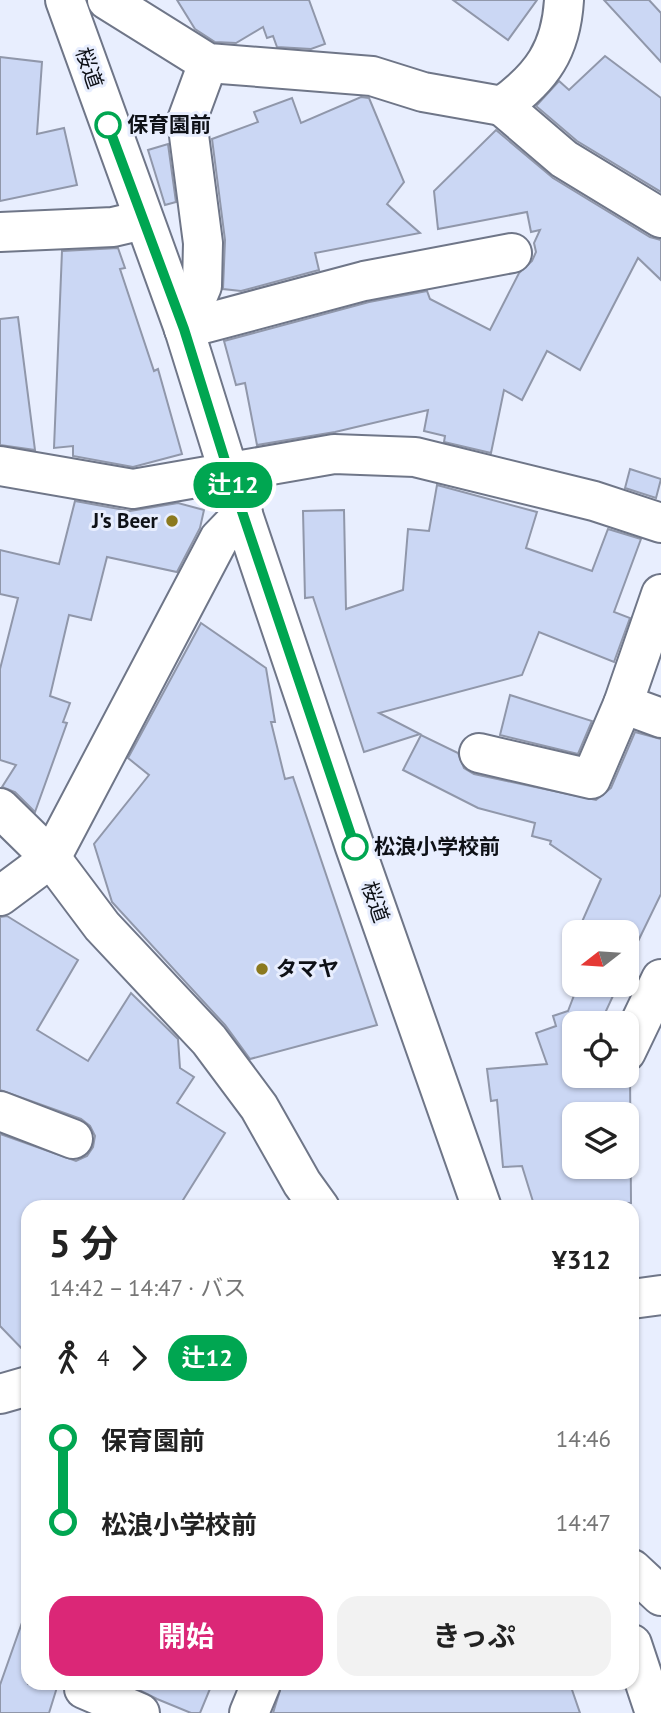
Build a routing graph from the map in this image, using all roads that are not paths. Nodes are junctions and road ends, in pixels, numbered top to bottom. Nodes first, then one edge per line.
1 (65, 0) edge
2 (107, 0) edge
3 (564, 0) edge
4 (208, 63) junction
5 (502, 106) junction
6 (661, 218) edge
7 (143, 220) junction
8 (0, 232) edge
9 (512, 253) dead end
10 (184, 329) junction
11 (0, 466) edge
12 (228, 470) junction
13 (243, 514) junction
14 (661, 523) edge
15 (661, 594) edge
16 (623, 704) junction
17 (661, 718) edge
18 (479, 753) dead end
19 (0, 808) edge
20 (51, 858) junction
21 (0, 896) edge
22 (661, 979) edge
23 (639, 1025) edge
24 (0, 1111) edge
25 (73, 1139) dead end
26 (314, 1200) edge
27 (479, 1200) edge
28 (661, 1295) edge
29 (639, 1298) edge
30 (21, 1388) edge
31 (0, 1394) edge
32 (639, 1576) edge
33 (661, 1596) edge
34 (639, 1665) edge
35 (259, 1690) edge
36 (82, 1695) edge
37 (141, 1713) edge
38 (249, 1713) edge
39 (655, 1713) edge

1 - 7 street, 桜道
2 - 4 street
3 - 5 street
4 - 5 street
4 - 10 street
5 - 6 street
7 - 8 street
7 - 10 street, 桜道
9 - 10 street
10 - 12 street, 桜道
11 - 12 street
12 - 13 street, 桜道
12 - 14 street
13 - 20 street
13 - 27 street, 桜道
15 - 16 street
16 - 17 street
16 - 18 street
19 - 20 street
20 - 21 street
20 - 26 street
22 - 23 street
24 - 25 street
28 - 29 street
30 - 31 street
32 - 33 street
34 - 39 street
35 - 38 street
36 - 37 street

